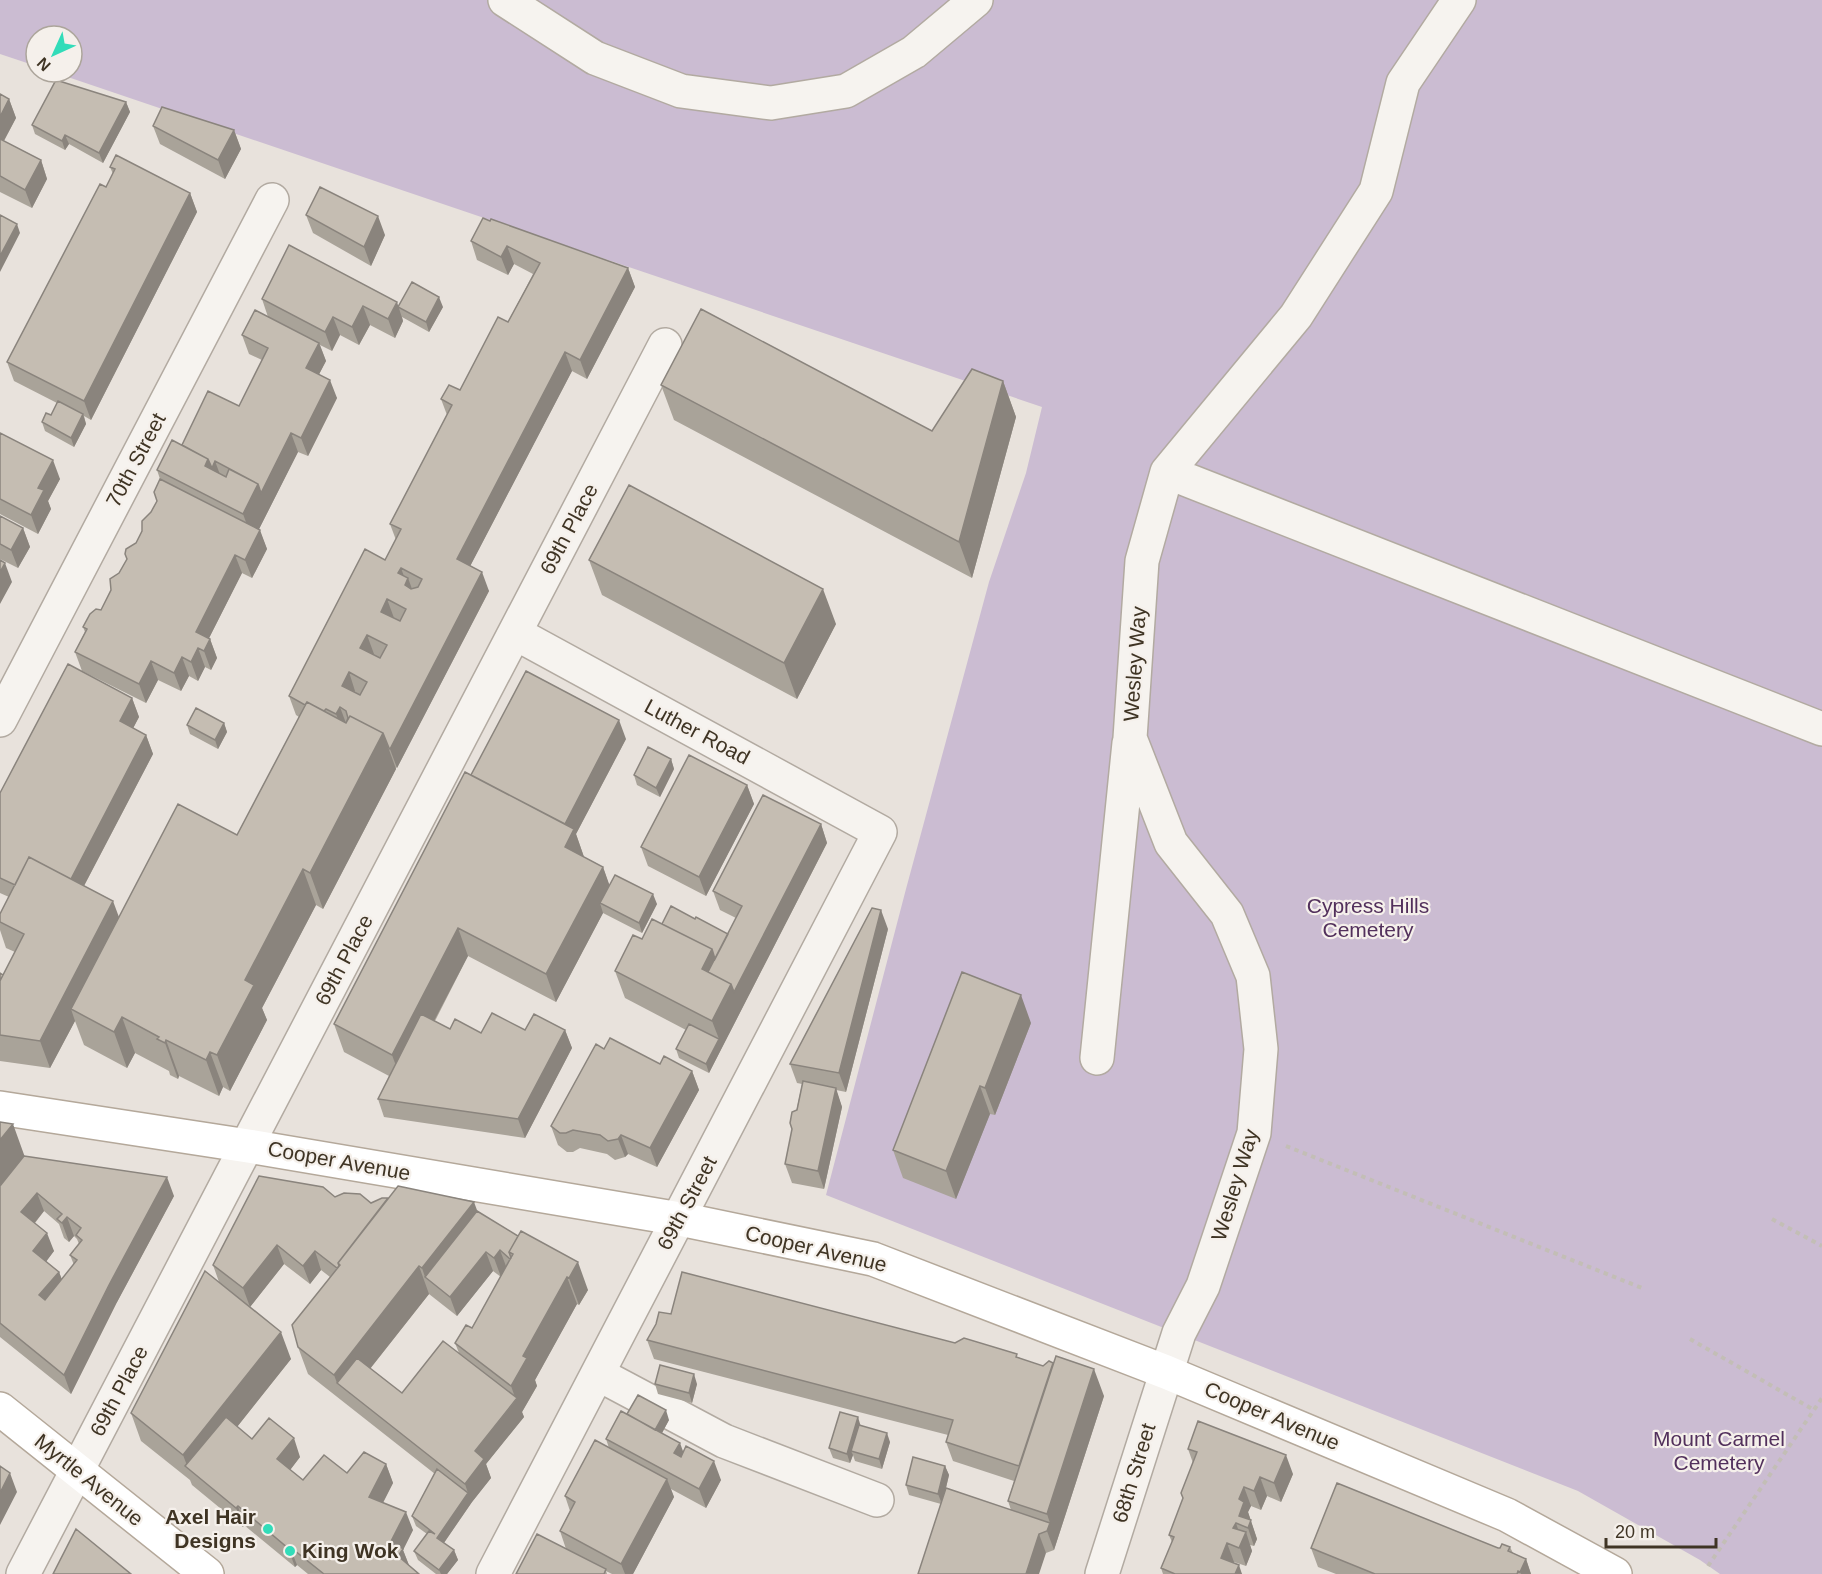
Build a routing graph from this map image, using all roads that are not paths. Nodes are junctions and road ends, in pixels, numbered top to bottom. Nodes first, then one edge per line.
1 (505, 0) edge
2 (976, 0) edge
3 (1459, 0) edge
4 (538, 11) edge
5 (272, 200) dead end
6 (664, 345) dead end
7 (1167, 472) junction
8 (515, 633) junction
9 (0, 720) edge
10 (1822, 729) edge
11 (1130, 738) junction
12 (880, 832) joint
13 (1097, 1058) dead end
14 (0, 1108) edge
15 (248, 1146) junction
16 (680, 1219) junction
17 (1166, 1372) junction
18 (598, 1374) junction
19 (0, 1409) edge
20 (77, 1472) junction
21 (877, 1500) dead end
22 (23, 1574) edge
23 (207, 1574) edge
24 (493, 1574) edge
25 (1102, 1574) edge
26 (1615, 1574) edge

1 - 4 street
2 - 4 street
3 - 7 street, Wesley Way
5 - 9 street, 70th Street
6 - 8 street, 69th Place
7 - 10 street
7 - 11 street, Wesley Way
8 - 12 street, Luther Road
8 - 15 street, 69th Place
11 - 13 street
11 - 17 street, Wesley Way
12 - 16 street, 69th Street
14 - 15 main road, Cooper Avenue
15 - 16 main road, Cooper Avenue
15 - 20 street, 69th Place
16 - 17 main road, Cooper Avenue
16 - 18 street, 69th Street
17 - 25 street, 68th Street
17 - 26 main road, Cooper Avenue
18 - 21 street
18 - 24 street, 69th Street
19 - 20 main road, Myrtle Avenue
20 - 22 street, 69th Place
20 - 23 main road, Myrtle Avenue

